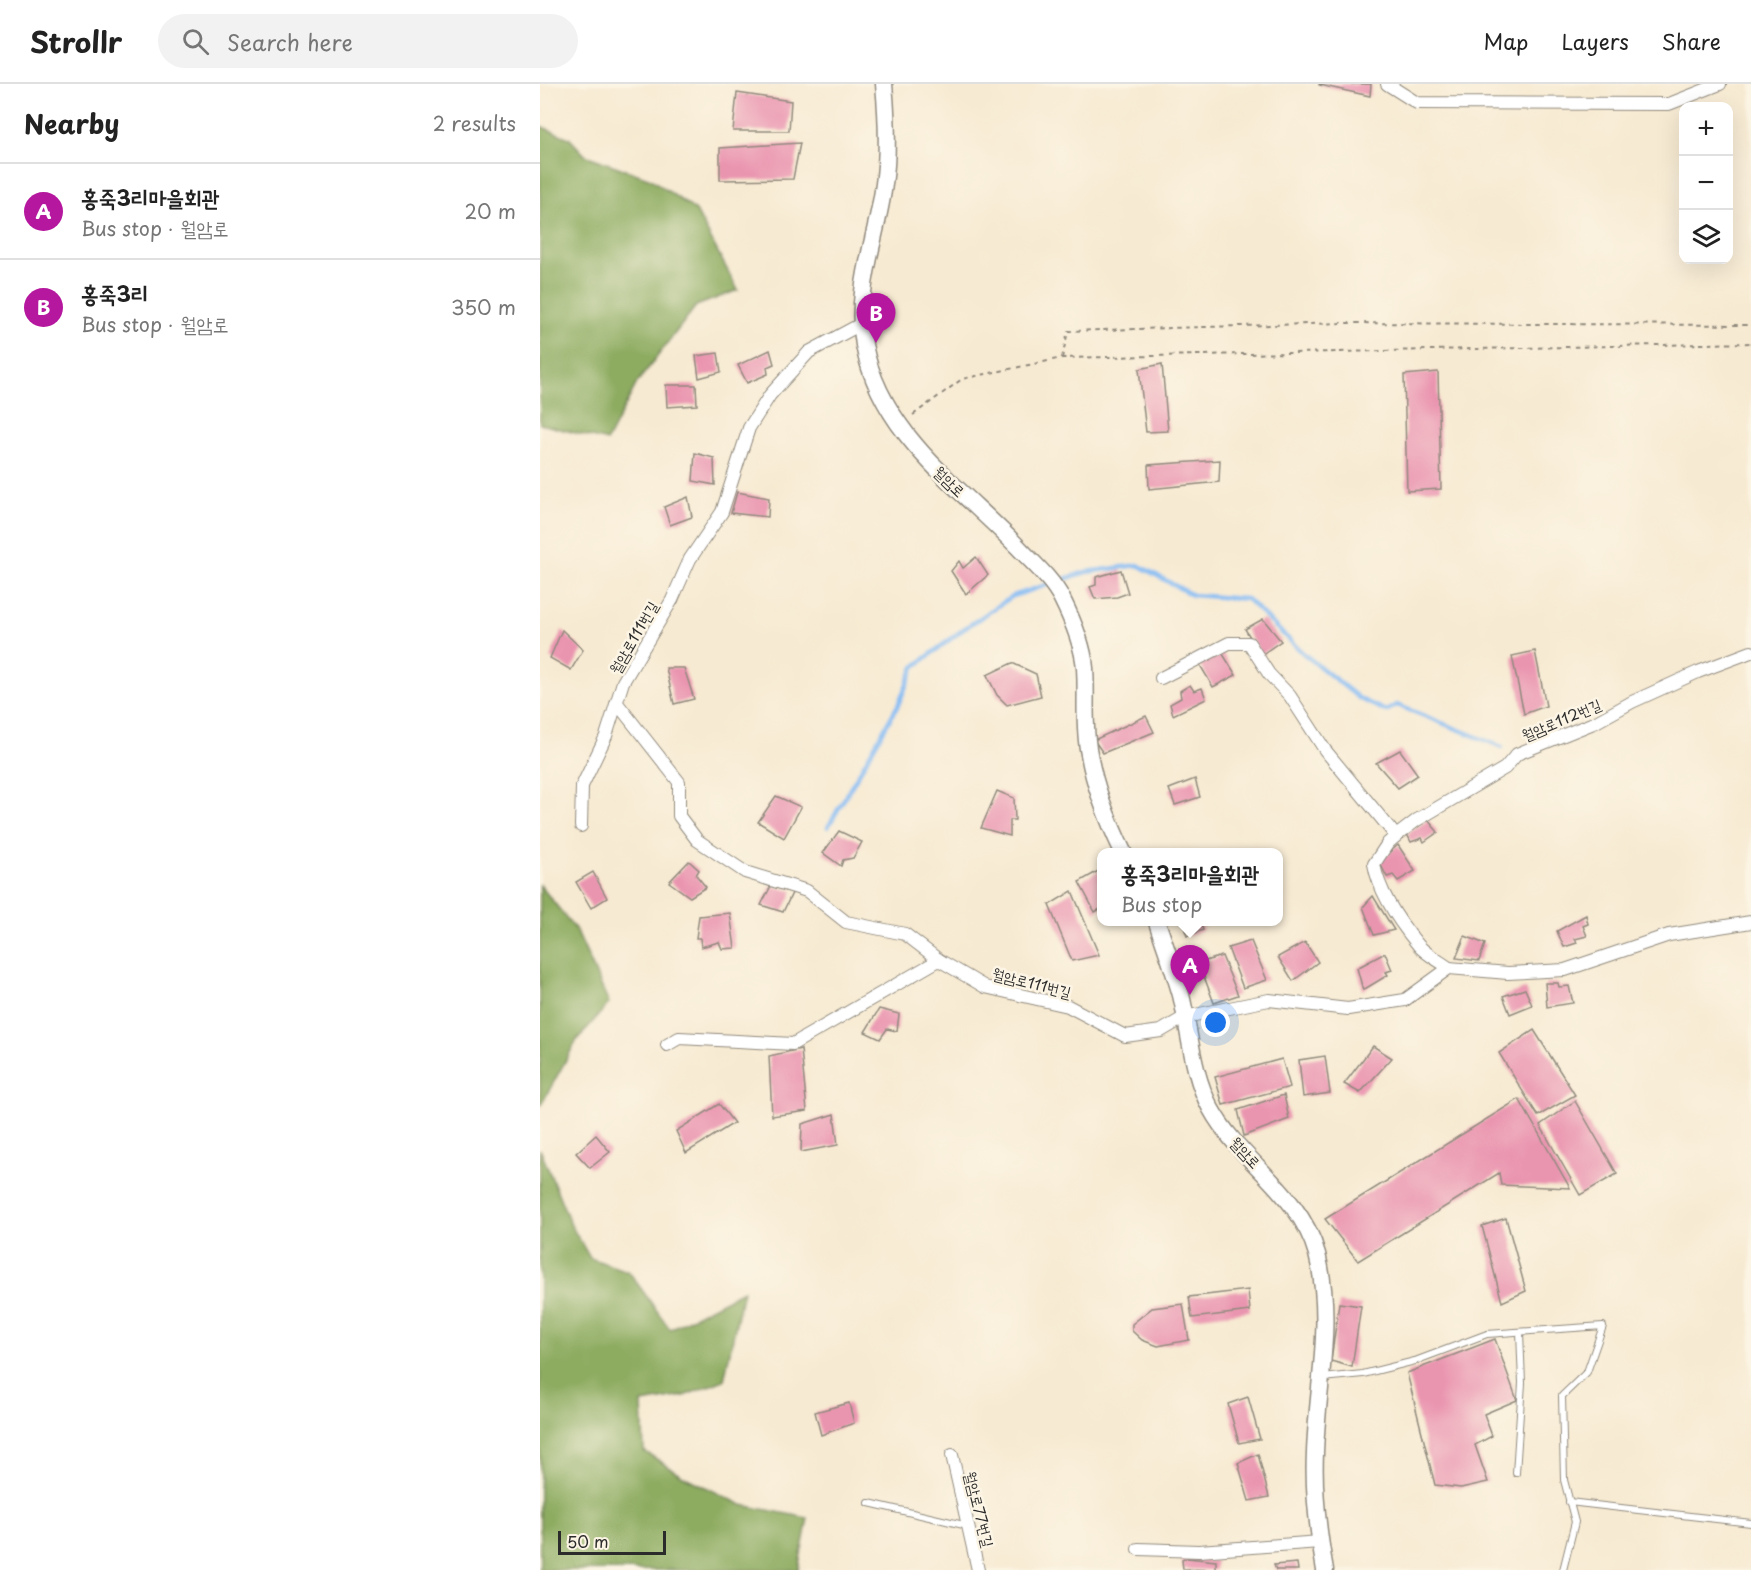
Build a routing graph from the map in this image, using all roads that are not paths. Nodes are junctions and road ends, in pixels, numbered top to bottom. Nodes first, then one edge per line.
1 (884, 84) edge
2 (1387, 84) edge
3 (1720, 84) edge
4 (861, 324) junction
5 (1751, 652) edge
6 (1161, 678) dead end
7 (617, 703) junction
8 (581, 826) dead end
9 (1396, 836) junction
10 (1121, 848) edge
11 (1751, 922) edge
12 (1159, 926) edge
13 (939, 960) junction
14 (1449, 968) junction
15 (1185, 1017) junction
16 (667, 1046) dead end
17 (1520, 1332) junction
18 (1321, 1378) junction
19 (952, 1455) dead end
20 (1516, 1473) dead end
21 (1569, 1502) junction
22 (869, 1503) dead end
23 (1751, 1523) edge
24 (969, 1526) junction
25 (1320, 1542) junction
26 (1138, 1549) dead end
27 (978, 1570) edge
28 (1325, 1570) edge
29 (1563, 1570) edge

1 - 4 street, 월암로
2 - 3 street
4 - 7 street, 월암로111번길
4 - 10 street, 월암로
5 - 9 street, 월암로112번길
6 - 9 street
7 - 8 street
7 - 13 street, 월암로111번길
9 - 14 street, 월암로112번길
11 - 14 street
12 - 15 street, 월암로
13 - 15 street, 월암로111번길
13 - 16 street
14 - 15 street
15 - 18 street, 월암로
17 - 18 lane
17 - 20 lane
17 - 21 lane
18 - 25 street, 월암로
19 - 24 street, 월암로77번길
21 - 23 lane
21 - 29 lane
22 - 24 lane
24 - 27 street, 월암로77번길
25 - 26 street
25 - 28 street, 월암로

